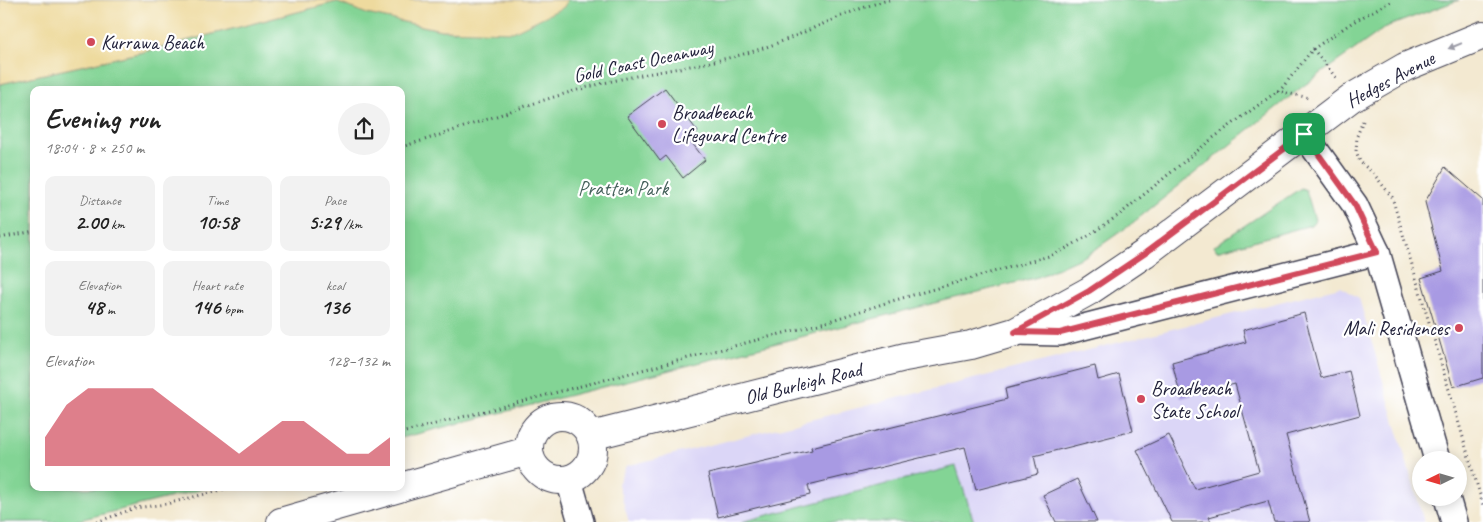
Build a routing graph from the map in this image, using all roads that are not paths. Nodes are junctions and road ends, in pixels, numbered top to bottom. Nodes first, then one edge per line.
1 (1483, 35) edge
2 (1304, 134) junction
3 (1377, 252) junction
4 (1015, 332) junction
5 (591, 436) junction
6 (528, 451) junction
7 (1434, 451) edge
8 (569, 480) junction
9 (405, 486) edge
10 (386, 491) edge
11 (1450, 506) edge
12 (281, 522) edge
13 (581, 522) edge
14 (1454, 522) edge

1 -> 2 street, Hedges Avenue
2 - 3 street
2 - 4 street, Old Burleigh Road
3 - 4 street, Old Burleigh Road
3 - 7 street
4 - 5 street, Old Burleigh Road
5 - 6 street
5 - 8 street
6 - 8 street
6 - 9 street
8 - 13 street
10 - 12 street
11 - 14 street

